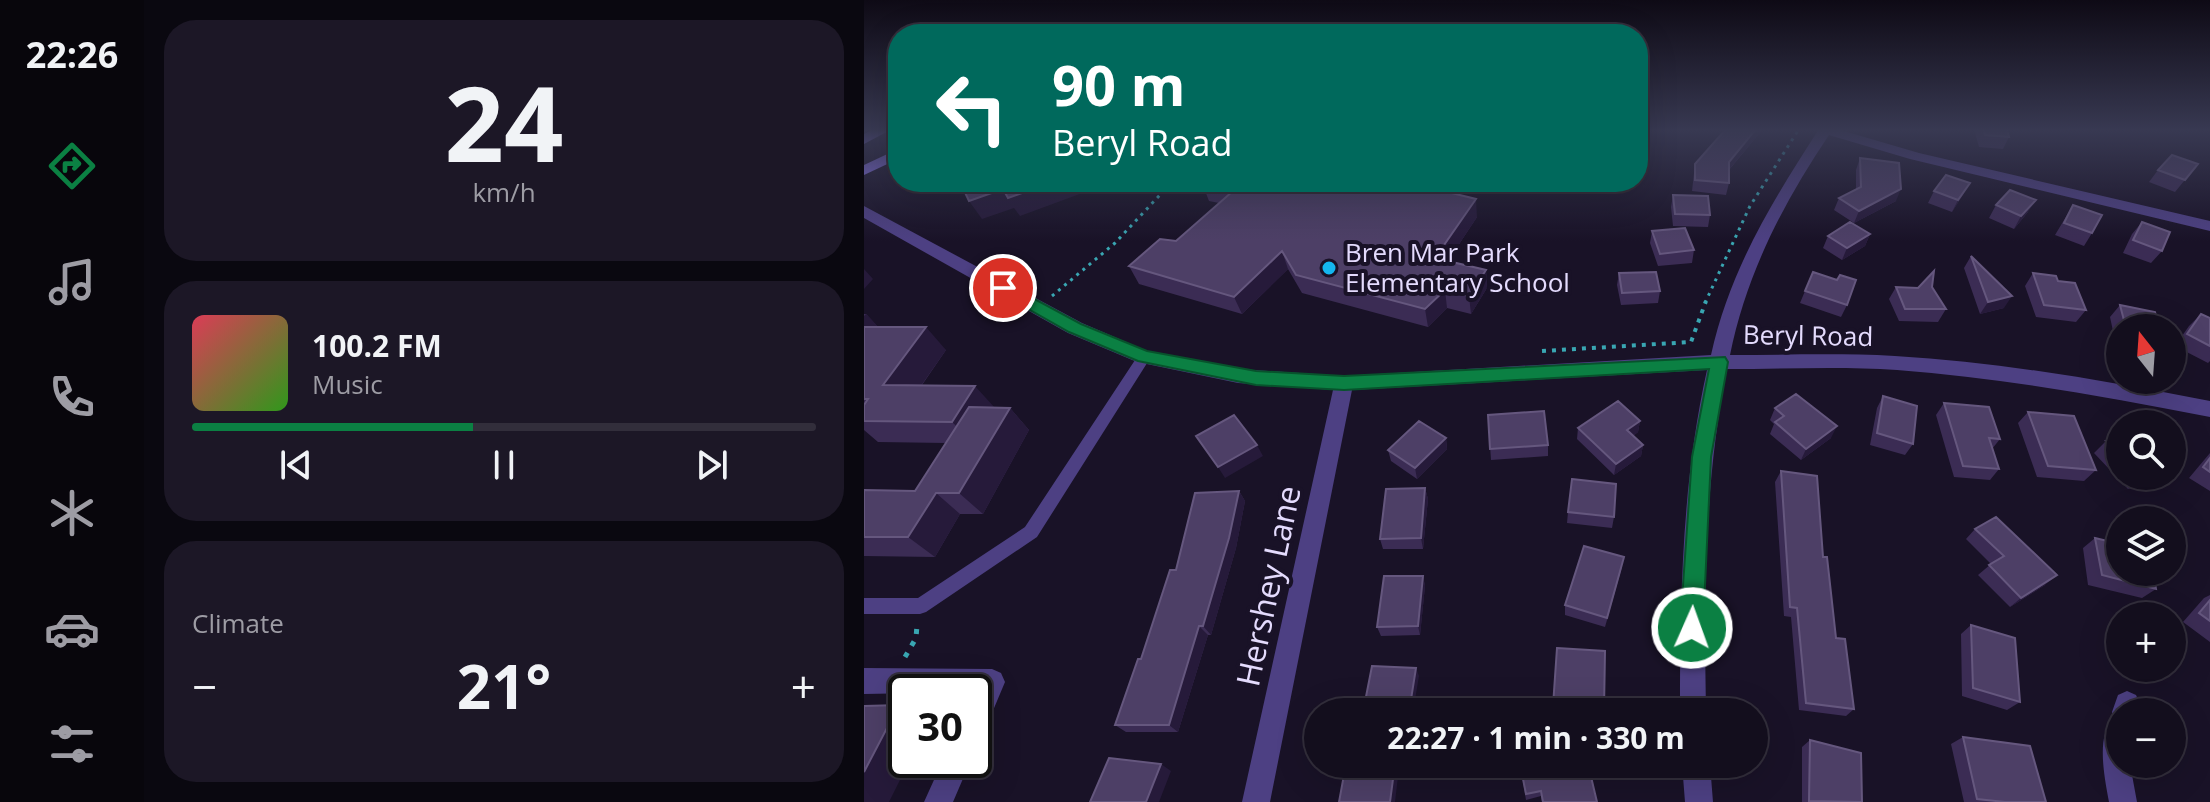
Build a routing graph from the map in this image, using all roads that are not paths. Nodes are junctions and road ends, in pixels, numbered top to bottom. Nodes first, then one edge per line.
1 (1801, 166) edge
2 (1959, 166) edge
3 (864, 211) edge
4 (2210, 226) edge
5 (1144, 357) junction
6 (1719, 362) junction
7 (1344, 383) junction
8 (2210, 409) edge
9 (864, 606) edge
10 (864, 681) edge
11 (888, 681) edge
12 (1693, 698) edge
13 (949, 778) edge
14 (1697, 778) edge
15 (2119, 778) edge
16 (938, 802) edge
17 (1256, 802) edge
18 (1699, 802) edge
19 (2123, 802) edge

1 - 6 street
2 - 4 street
3 - 5 street, Beryl Road
5 - 7 street, Beryl Road
5 - 9 lane
6 - 7 street, Beryl Road
6 - 8 street, Beryl Road
6 - 12 street
7 - 17 street, Hershey Lane
10 - 11 street
13 - 16 street
14 - 18 street
15 - 19 street

